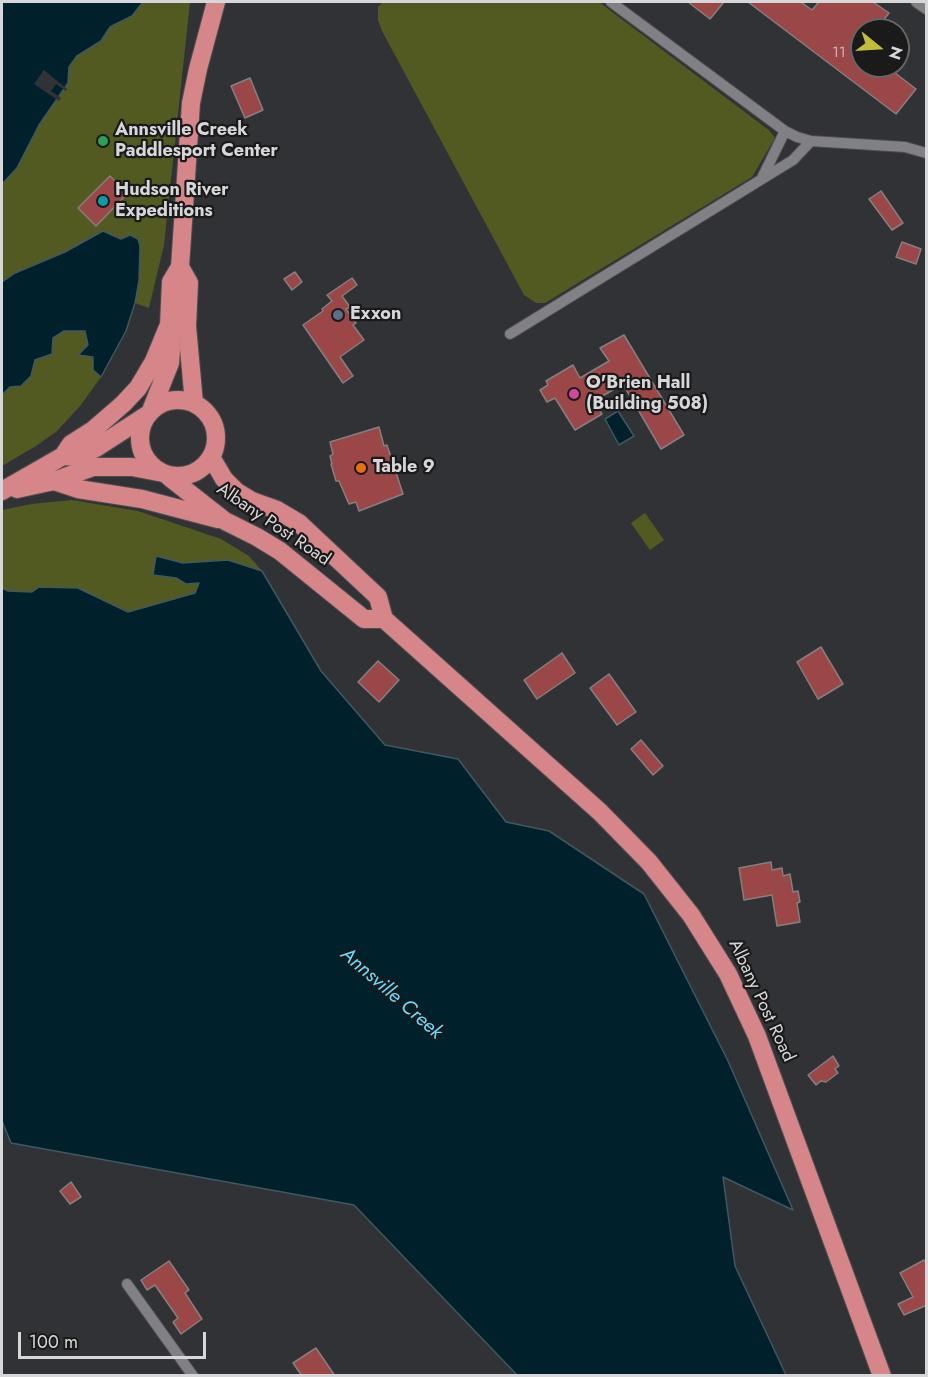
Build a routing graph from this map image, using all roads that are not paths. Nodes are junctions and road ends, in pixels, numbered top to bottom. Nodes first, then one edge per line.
1 (216, 2) edge
2 (611, 2) edge
3 (916, 2) edge
4 (927, 9) edge
5 (785, 130) junction
6 (811, 141) junction
7 (925, 150) edge
8 (762, 178) junction
9 (180, 267) junction
10 (169, 326) junction
11 (510, 334) dead end
12 (198, 406) junction
13 (150, 411) junction
14 (213, 451) junction
15 (63, 456) junction
16 (164, 474) junction
17 (54, 481) junction
18 (2, 492) edge
19 (225, 520) junction
20 (384, 619) junction
21 (127, 1284) dead end
22 (193, 1376) edge
23 (882, 1376) edge

1 - 9 highway
2 - 5 street
3 - 4 street
5 - 6 street
5 - 8 street
6 - 7 street
6 - 8 street
8 - 11 street
9 - 10 highway
9 - 12 highway
10 - 13 highway
10 - 15 highway
12 - 13 highway
12 - 14 highway
13 - 15 highway
13 - 16 highway
14 - 16 highway
14 - 20 highway, Albany Post Road
15 - 18 highway
16 - 17 highway
16 - 19 highway, Albany Post Road
17 - 18 highway
17 - 19 highway
19 - 20 highway, Albany Post Road
20 - 23 highway, Albany Post Road
21 - 22 street

